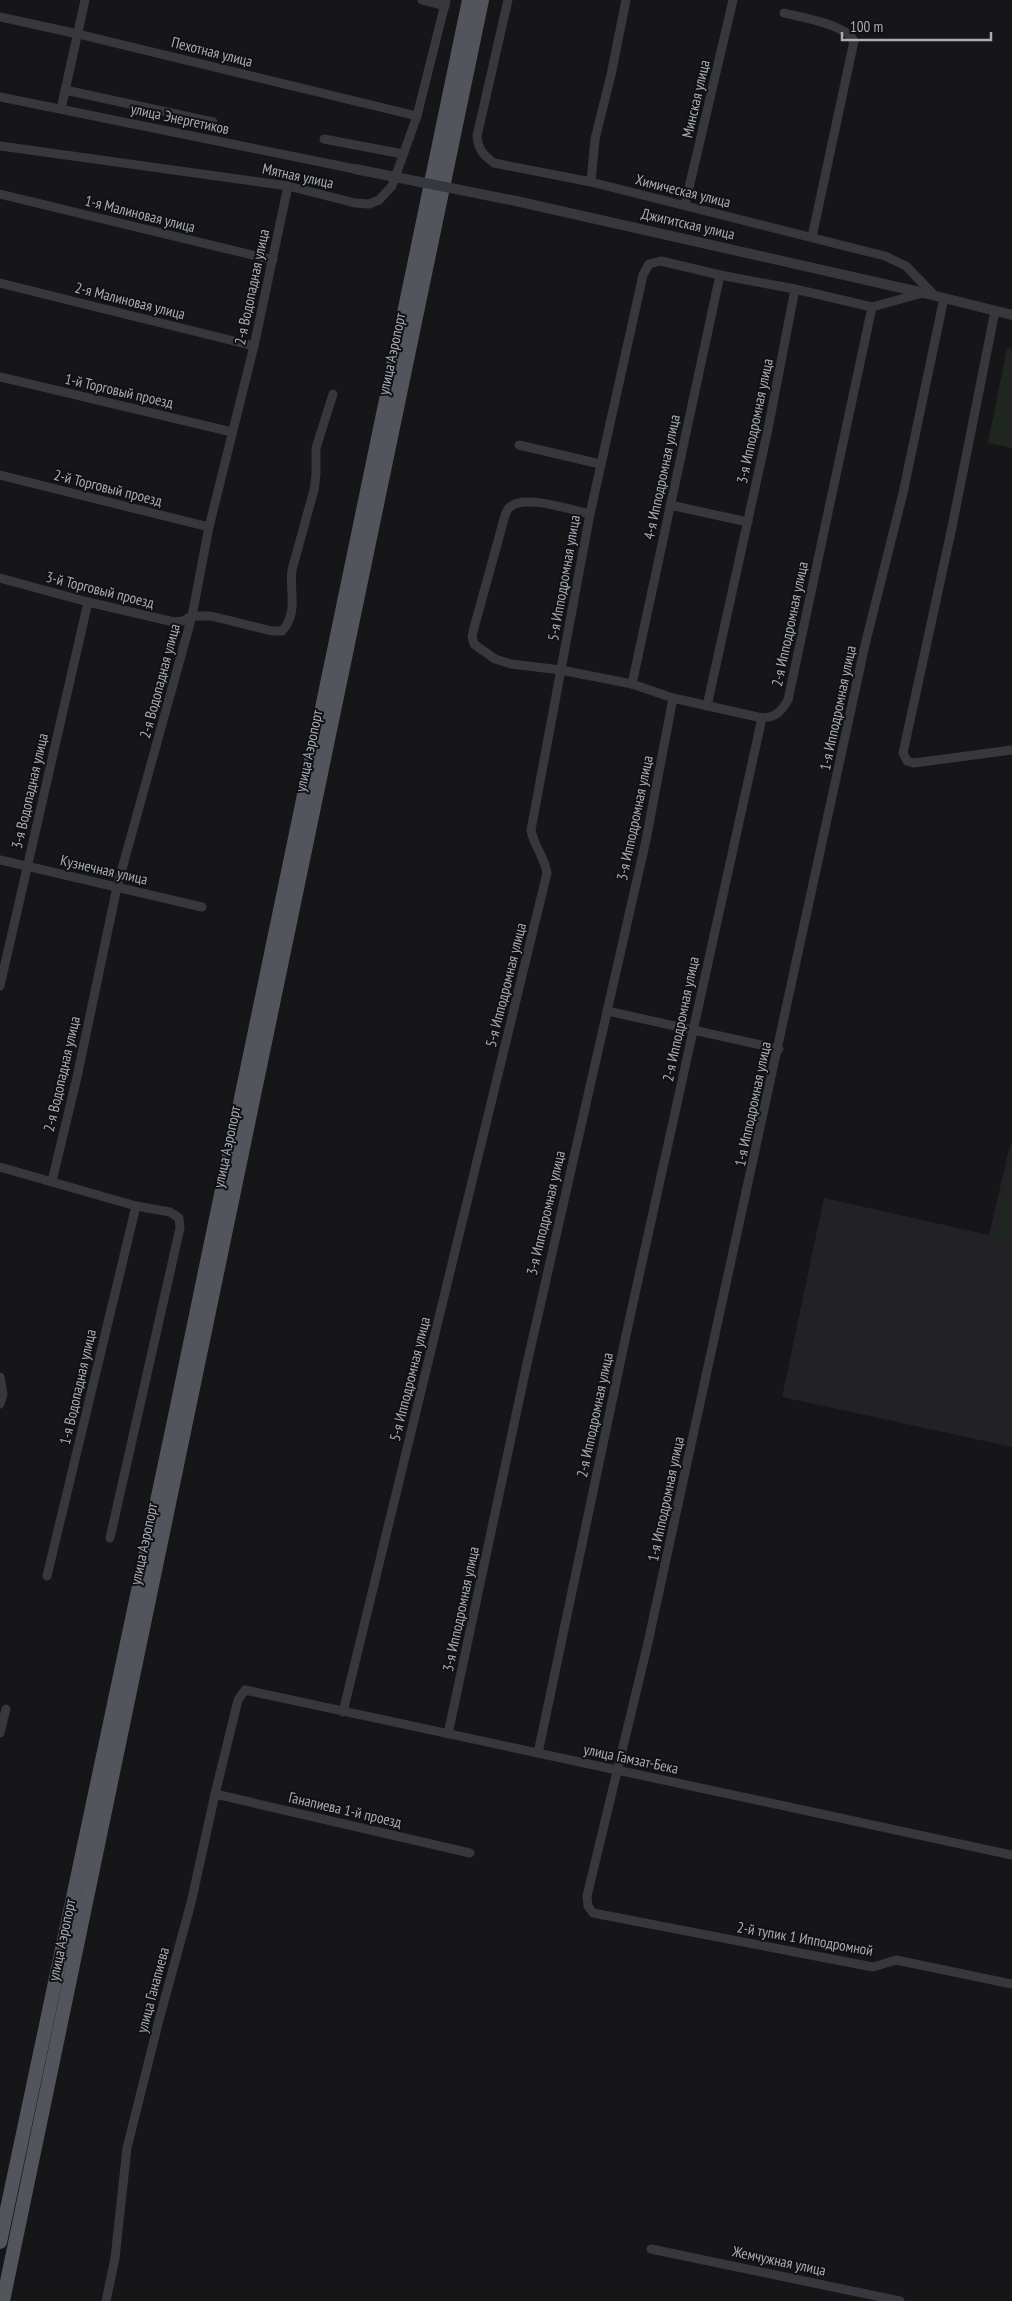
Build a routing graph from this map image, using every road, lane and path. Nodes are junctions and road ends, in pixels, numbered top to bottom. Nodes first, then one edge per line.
1 (84, 0) edge
2 (422, 0) edge
3 (469, 0) edge
4 (482, 0) edge
5 (508, 0) edge
6 (626, 0) edge
7 (732, 0) edge
8 (445, 3) edge
9 (784, 13) dead end
10 (0, 18) edge
11 (78, 34) junction
12 (65, 90) junction
13 (0, 96) edge
14 (60, 109) junction
15 (417, 116) junction
16 (212, 122) dead end
17 (324, 139) dead end
18 (0, 146) edge
19 (403, 154) junction
20 (355, 169) joint
21 (591, 182) junction
22 (288, 186) junction
23 (0, 194) edge
24 (685, 205) junction
25 (812, 238) junction
26 (273, 260) junction
27 (720, 275) junction
28 (0, 283) edge
29 (795, 289) junction
30 (924, 293) junction
31 (940, 297) junction
32 (872, 307) junction
33 (995, 311) junction
34 (1012, 315) edge
35 (254, 346) junction
36 (0, 376) edge
37 (333, 394) dead end
38 (232, 432) junction
39 (519, 445) dead end
40 (600, 464) junction
41 (0, 475) edge
42 (670, 506) junction
43 (590, 514) junction
44 (748, 522) junction
45 (209, 527) junction
46 (0, 578) edge
47 (88, 602) junction
48 (192, 616) junction
49 (561, 670) junction
50 (632, 684) junction
51 (673, 698) junction
52 (707, 706) junction
53 (762, 718) junction
54 (1012, 750) edge
55 (0, 860) edge
56 (27, 866) junction
57 (117, 887) junction
58 (202, 907) dead end
59 (0, 986) edge
60 (606, 1012) junction
61 (693, 1031) junction
62 (779, 1049) junction
63 (0, 1167) edge
64 (52, 1181) junction
65 (136, 1206) junction
66 (0, 1377) edge
67 (0, 1404) edge
68 (110, 1538) dead end
69 (47, 1576) dead end
70 (245, 1690) joint
71 (6, 1709) dead end
72 (343, 1712) junction
73 (0, 1733) edge
74 (448, 1734) junction
75 (538, 1753) junction
76 (618, 1770) junction
77 (214, 1794) junction
78 (470, 1854) dead end
79 (1012, 1854) edge
80 (593, 1913) joint
81 (1012, 1984) edge
82 (0, 2242) edge
83 (651, 2249) dead end
84 (3, 2301) edge
85 (106, 2301) edge
86 (900, 2301) edge

1 - 11 street
2 - 8 street
3 - 82 main road, улица Аэропорт
4 - 84 main road, улица Аэропорт
5 - 21 street, Химическая улица
6 - 21 street
7 - 24 street, Минская улица
8 - 15 street, Мятная улица
9 - 25 street
10 - 11 street, Пехотная улица
11 - 12 street
11 - 15 street, Пехотная улица
12 - 14 street
12 - 16 street
13 - 14 street, улица Энергетиков
14 - 20 street, улица Энергетиков
15 - 19 street, Мятная улица
17 - 19 street
18 - 22 street, Мятная улица
19 - 22 street, Мятная улица
20 - 30 street, Джигитская улица, bridge
21 - 24 street, Химическая улица
22 - 26 street, 2-я Водопадная улица
23 - 26 street, 1-я Малиновая улица
24 - 25 street, Химическая улица
25 - 31 street, Химическая улица
26 - 35 street, 2-я Водопадная улица
27 - 29 street
27 - 40 street, 5-я Ипподромная улица
27 - 42 street, 4-я Ипподромная улица
28 - 35 street, 2-я Малиновая улица
29 - 32 street
29 - 44 street, 3-я Ипподромная улица
30 - 31 street, Джигитская улица
30 - 32 street
31 - 33 street, Джигитская улица
31 - 62 street, 1-я Ипподромная улица
32 - 53 street, 2-я Ипподромная улица
33 - 34 street, Джигитская улица
33 - 54 street
35 - 38 street, 2-я Водопадная улица
36 - 38 street, 1-й Торговый проезд
37 - 48 street, 3-й Торговый проезд
38 - 45 street, 2-я Водопадная улица
39 - 40 street
40 - 43 street, 5-я Ипподромная улица
41 - 45 street, 2-й Торговый проезд
42 - 44 street
42 - 50 street, 4-я Ипподромная улица
43 - 49 street, 5-я Ипподромная улица
43 - 49 street
44 - 52 street, 3-я Ипподромная улица
45 - 48 street, 2-я Водопадная улица
46 - 47 street, 3-й Торговый проезд
47 - 48 street, 3-й Торговый проезд
47 - 56 street, 3-я Водопадная улица
48 - 57 street, 2-я Водопадная улица
49 - 50 street
49 - 72 street, 5-я Ипподромная улица
50 - 51 street
51 - 52 street
51 - 60 street, 3-я Ипподромная улица
52 - 53 street
53 - 61 street, 2-я Ипподромная улица
55 - 56 street, Кузнечная улица
56 - 57 street, Кузнечная улица
56 - 59 street, 3-я Водопадная улица
57 - 58 street, Кузнечная улица
57 - 64 street, 2-я Водопадная улица
60 - 61 street
60 - 74 street, 3-я Ипподромная улица
61 - 62 street
61 - 75 street, 2-я Ипподромная улица
62 - 76 street, 1-я Ипподромная улица
63 - 64 street
64 - 65 street
65 - 68 street
65 - 69 street, 1-я Водопадная улица
66 - 67 street
70 - 72 street, улица Гамзат-Бека
70 - 77 street, улица Ганапиева
71 - 73 street
72 - 74 street, улица Гамзат-Бека
74 - 75 street, улица Гамзат-Бека
75 - 76 street, улица Гамзат-Бека
76 - 79 street, улица Гамзат-Бека
76 - 80 street, 1-я Ипподромная улица
77 - 78 street, Ганапиева 1-й проезд
77 - 85 street, улица Ганапиева
80 - 81 street, 2-й тупик 1 Ипподромной
83 - 86 street, Жемчужная улица

